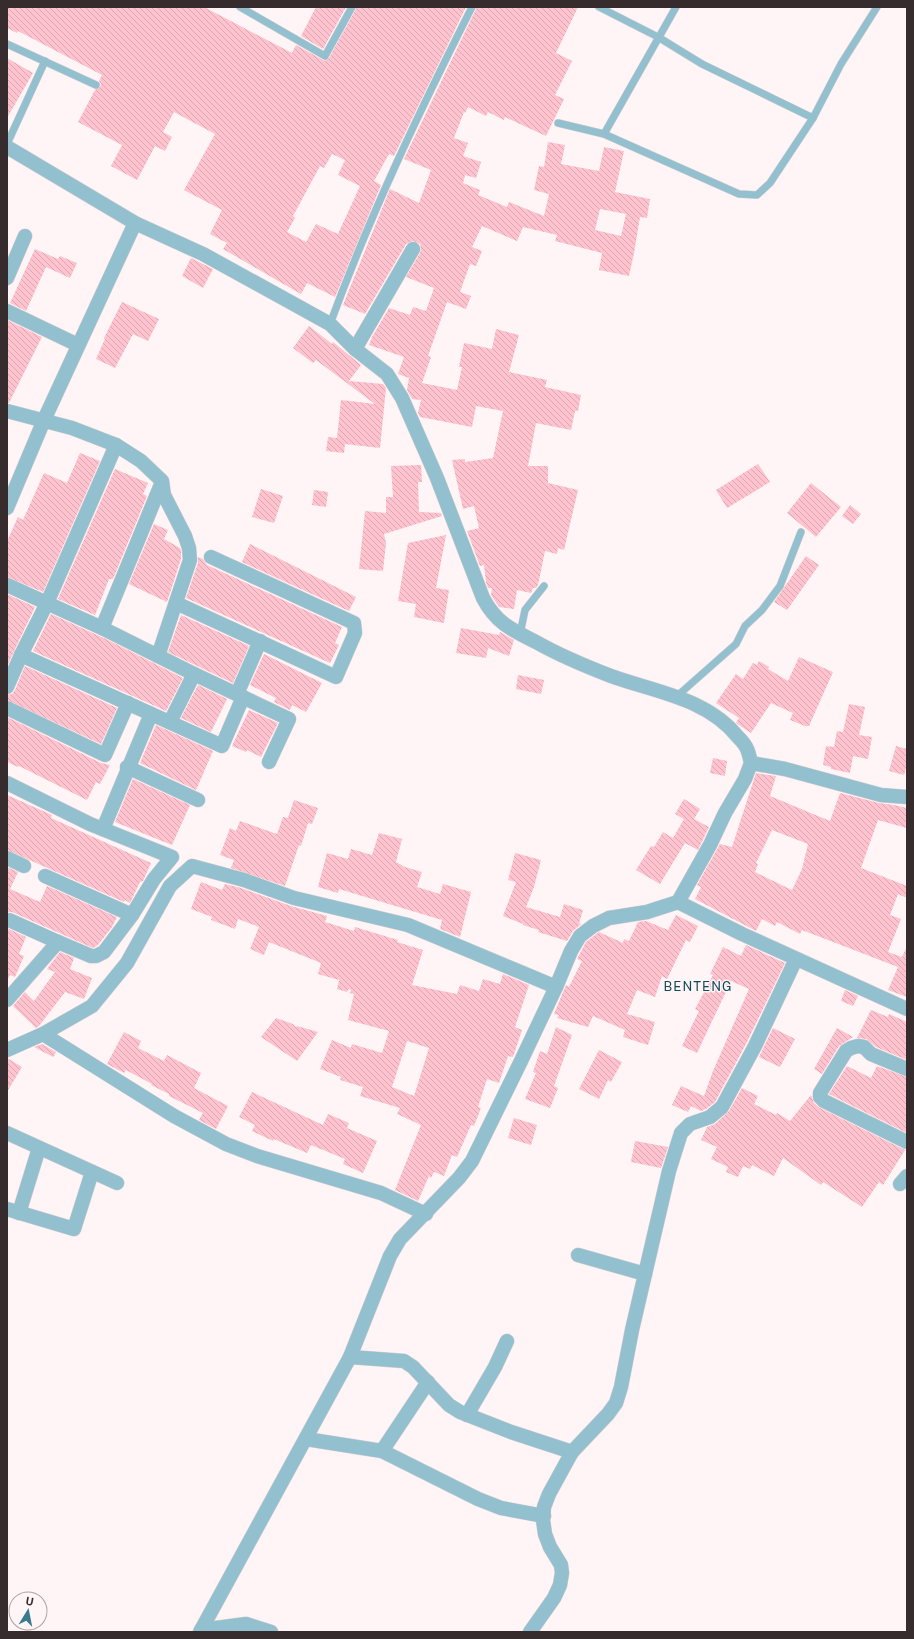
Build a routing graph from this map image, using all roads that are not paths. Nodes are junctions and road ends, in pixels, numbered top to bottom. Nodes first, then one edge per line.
1 (240, 7) edge
2 (352, 7) edge
3 (472, 7) edge
4 (599, 7) edge
5 (676, 7) edge
6 (877, 7) edge
7 (255, 10) edge
8 (658, 37) junction
9 (7, 44) edge
10 (44, 62) junction
11 (96, 85) dead end
12 (813, 118) junction
13 (558, 123) dead end
14 (604, 134) junction
15 (7, 144) edge
16 (7, 147) edge
17 (135, 223) junction
18 (25, 236) dead end
19 (413, 249) dead end
20 (12, 252) edge
21 (7, 278) edge
22 (7, 311) edge
23 (330, 324) junction
24 (78, 345) junction
25 (355, 349) junction
26 (7, 411) edge
27 (44, 420) junction
28 (116, 445) junction
29 (162, 481) junction
30 (7, 508) edge
31 (801, 532) dead end
32 (211, 557) dead end
33 (7, 585) edge
34 (544, 586) dead end
35 (176, 602) junction
36 (47, 603) junction
37 (102, 628) junction
38 (520, 634) junction
39 (260, 641) junction
40 (21, 655) junction
41 (158, 656) junction
42 (194, 674) junction
43 (7, 687) edge
44 (240, 696) junction
45 (676, 697) junction
46 (128, 703) junction
47 (7, 708) edge
48 (150, 714) junction
49 (170, 722) junction
50 (269, 762) dead end
51 (752, 763) junction
52 (127, 767) junction
53 (7, 783) edge
54 (907, 797) edge
55 (198, 800) dead end
56 (103, 829) junction
57 (7, 858) edge
58 (24, 866) dead end
59 (45, 876) dead end
60 (678, 902) junction
61 (132, 915) junction
62 (9, 920) dead end
63 (58, 942) junction
64 (796, 959) junction
65 (13, 985) edge
66 (556, 987) junction
67 (7, 1000) edge
68 (907, 1009) edge
69 (43, 1034) junction
70 (7, 1050) edge
71 (907, 1069) edge
72 (7, 1133) edge
73 (907, 1142) edge
74 (39, 1148) junction
75 (92, 1172) junction
76 (117, 1183) dead end
77 (13, 1211) edge
78 (426, 1214) junction
79 (578, 1255) dead end
80 (644, 1274) junction
81 (507, 1341) dead end
82 (350, 1357) junction
83 (428, 1382) junction
84 (468, 1415) junction
85 (306, 1439) junction
86 (382, 1451) junction
87 (572, 1452) junction
88 (544, 1516) junction
89 (200, 1631) edge
90 (271, 1632) edge
91 (530, 1632) edge

1 - 7 lane
2 - 7 lane
3 - 23 lane
4 - 8 lane
5 - 8 lane
6 - 12 lane
8 - 12 lane
8 - 14 lane
9 - 10 lane
10 - 11 lane
10 - 15 lane
12 - 14 lane
13 - 14 lane
16 - 17 street
17 - 23 street
17 - 24 street
18 - 20 street
19 - 25 street
20 - 21 street
22 - 24 street
23 - 25 street
24 - 27 street
25 - 38 street
26 - 27 street
27 - 28 street
27 - 30 street
28 - 29 street
28 - 36 street
29 - 35 street
29 - 37 street
31 - 45 lane
32 - 39 street
33 - 36 street
34 - 38 lane
35 - 39 street
35 - 41 street
36 - 37 street
36 - 40 street
37 - 41 street
38 - 45 street
39 - 44 street
40 - 43 street
40 - 46 street
41 - 42 street
42 - 44 street
42 - 49 street
44 - 49 street
44 - 50 street
45 - 51 street
46 - 47 street
46 - 48 street
48 - 49 street
48 - 52 street
51 - 54 street
51 - 60 street
52 - 55 street
52 - 56 street
53 - 56 street
56 - 61 street
57 - 58 street
59 - 61 street
60 - 64 street
60 - 66 street
61 - 63 street
62 - 63 street
63 - 65 street
64 - 68 street
64 - 80 street
65 - 67 street
66 - 69 street
66 - 78 street
69 - 70 street
69 - 78 street
71 - 73 street
72 - 74 street
74 - 75 street
74 - 77 street
75 - 76 street
75 - 77 street
78 - 82 street
79 - 80 street
80 - 87 street
81 - 84 street
82 - 83 street
82 - 85 street
83 - 84 street
83 - 86 street
84 - 87 street
85 - 86 street
85 - 89 street
86 - 88 street
87 - 88 street
88 - 91 street
89 - 90 street

